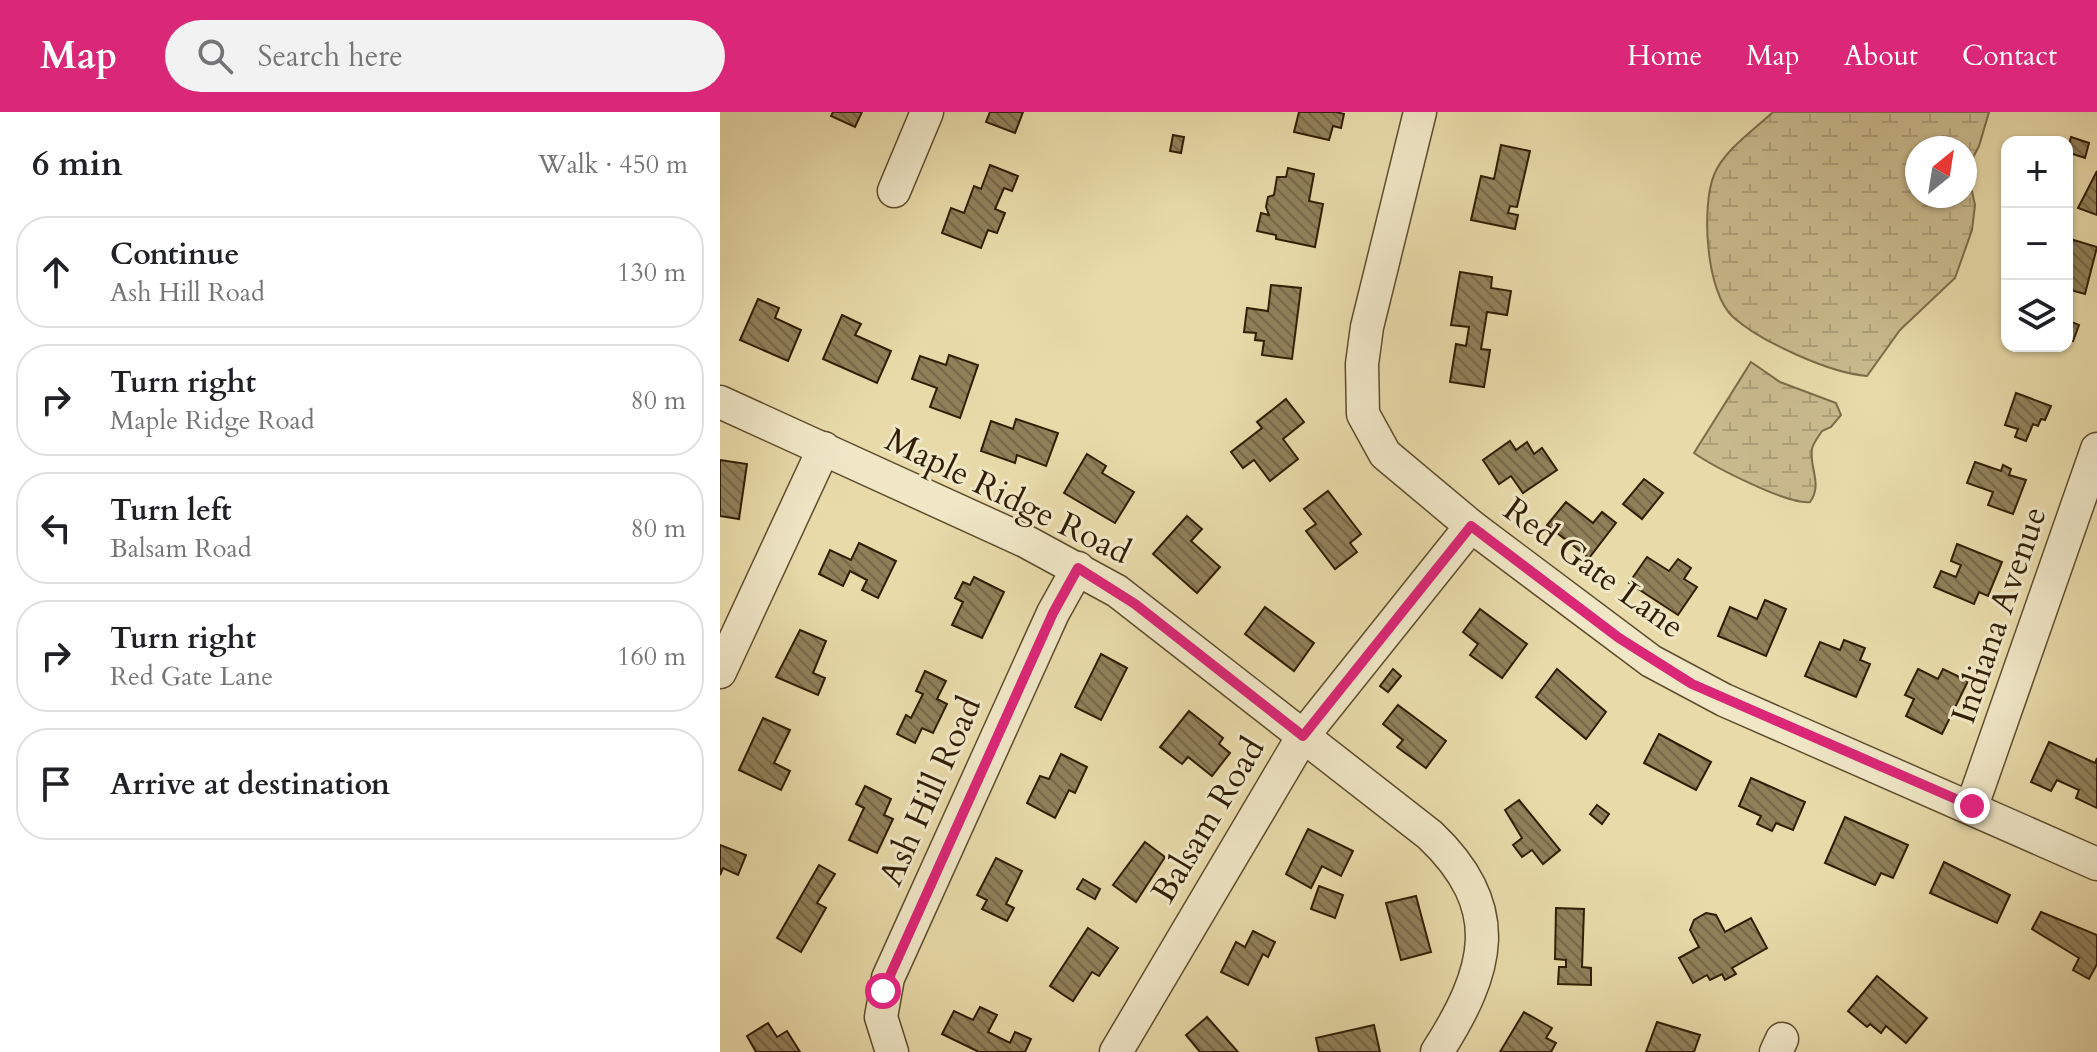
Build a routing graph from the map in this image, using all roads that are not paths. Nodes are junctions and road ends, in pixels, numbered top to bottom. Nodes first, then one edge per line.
1 (927, 112) edge
2 (1420, 112) edge
3 (894, 191) dead end
4 (720, 402) edge
5 (824, 448) junction
6 (2097, 449) edge
7 (2089, 497) edge
8 (1471, 526) junction
9 (1078, 568) junction
10 (720, 672) edge
11 (1303, 736) junction
12 (1972, 806) junction
13 (2097, 864) edge
14 (892, 1052) edge
15 (1116, 1052) edge
16 (1437, 1052) edge

1 - 3 street
2 - 8 street, Red Gate Lane
4 - 5 street, Maple Ridge Road
5 - 9 street, Maple Ridge Road
5 - 10 street
6 - 7 street, Indiana Avenue
7 - 12 street, Indiana Avenue
8 - 11 street, Balsam Road
8 - 12 street, Red Gate Lane
9 - 11 street, Maple Ridge Road
9 - 14 street, Ash Hill Road
11 - 15 street, Balsam Road
11 - 16 street, Maple Ridge Road
12 - 13 street, Red Gate Lane

